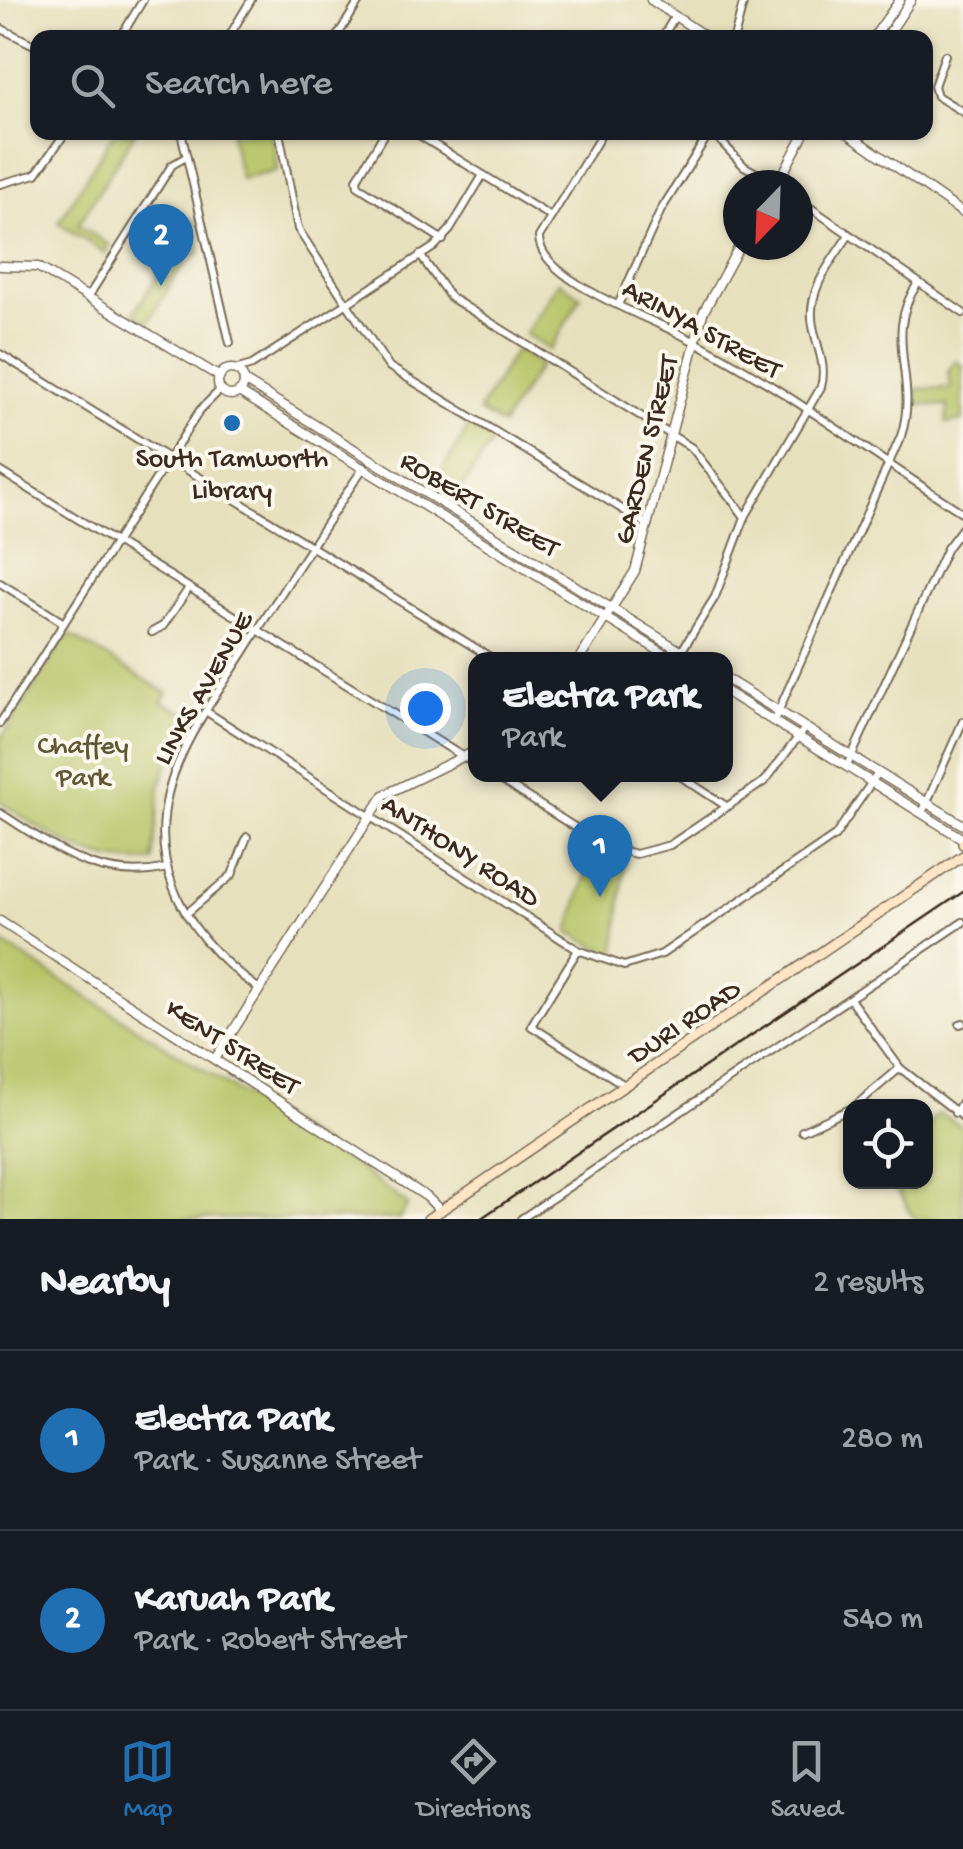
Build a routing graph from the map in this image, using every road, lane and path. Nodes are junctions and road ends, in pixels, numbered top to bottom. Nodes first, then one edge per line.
1 (143, 0) edge
2 (251, 0) edge
3 (360, 0) edge
4 (651, 0) edge
5 (744, 0) edge
6 (902, 2) edge
7 (675, 16) junction
8 (0, 28) edge
9 (126, 30) edge
10 (233, 30) edge
11 (341, 30) edge
12 (667, 30) edge
13 (696, 30) edge
14 (736, 30) edge
15 (879, 30) edge
16 (890, 30) edge
17 (30, 43) edge
18 (945, 55) dead end
19 (963, 112) edge
20 (60, 140) edge
21 (183, 140) edge
22 (281, 140) edge
23 (379, 140) edge
24 (427, 140) edge
25 (598, 140) edge
26 (706, 140) edge
27 (719, 140) edge
28 (801, 140) edge
29 (858, 140) edge
30 (186, 157) junction
31 (751, 170) edge
32 (786, 170) edge
33 (484, 175) junction
34 (0, 184) edge
35 (813, 209) edge
36 (963, 213) edge
37 (551, 216) junction
38 (849, 234) junction
39 (442, 240) junction
40 (420, 255) junction
41 (731, 260) edge
42 (0, 266) edge
43 (918, 282) junction
44 (88, 297) junction
45 (346, 304) junction
46 (618, 305) junction
47 (963, 314) edge
48 (695, 342) junction
49 (230, 343) dead end
50 (0, 354) edge
51 (252, 366) junction
52 (235, 370) junction
53 (220, 376) junction
54 (244, 381) junction
55 (220, 389) junction
56 (239, 392) junction
57 (808, 412) junction
58 (671, 435) junction
59 (168, 460) junction
60 (366, 464) junction
61 (889, 466) junction
62 (0, 471) edge
63 (963, 513) edge
64 (745, 517) junction
65 (648, 525) junction
66 (963, 527) edge
67 (115, 544) junction
68 (313, 546) junction
69 (0, 583) edge
70 (188, 588) junction
71 (612, 608) junction
72 (606, 618) junction
73 (64, 624) junction
74 (258, 631) junction
75 (152, 632) dead end
76 (483, 652) edge
77 (584, 652) edge
78 (668, 652) edge
79 (670, 652) edge
80 (680, 652) edge
81 (733, 684) edge
82 (733, 695) edge
83 (207, 712) junction
84 (776, 716) junction
85 (963, 721) edge
86 (0, 723) edge
87 (805, 728) junction
88 (800, 737) junction
89 (468, 754) edge
90 (851, 756) junction
91 (463, 757) junction
92 (468, 760) edge
93 (847, 766) junction
94 (878, 773) junction
95 (504, 782) edge
96 (689, 782) edge
97 (873, 784) junction
98 (926, 803) junction
99 (726, 806) junction
100 (0, 813) edge
101 (922, 813) junction
102 (370, 816) junction
103 (963, 825) edge
104 (247, 837) dead end
105 (963, 842) edge
106 (963, 856) edge
107 (167, 868) junction
108 (186, 914) junction
109 (0, 921) edge
110 (963, 922) edge
111 (578, 950) junction
112 (259, 990) junction
113 (850, 999) junction
114 (215, 1059) junction
115 (900, 1068) junction
116 (626, 1086) junction
117 (864, 1099) edge
118 (963, 1100) edge
119 (843, 1113) edge
120 (959, 1115) edge
121 (802, 1131) dead end
122 (440, 1210) junction
123 (428, 1219) edge
124 (522, 1219) edge

1 - 9 street
2 - 10 street
3 - 11 street
4 - 7 street
5 - 14 street
6 - 15 street
6 - 16 street
7 - 12 street
7 - 13 street
8 - 17 street
18 - 19 street
20 - 34 street
21 - 30 street
22 - 45 street
23 - 39 street
24 - 33 street
25 - 37 street
26 - 46 street
27 - 31 street
28 - 32 street
29 - 36 street
30 - 44 street
30 - 49 street
33 - 37 street
33 - 39 street
35 - 38 street
37 - 46 street, ARINYA STREET
38 - 43 street
38 - 57 street
39 - 40 street
40 - 45 street
40 - 58 street
41 - 48 street, GARDEN STREET
42 - 44 street
43 - 47 street
43 - 61 street
44 - 53 street
45 - 51 street
45 - 65 street
46 - 48 street, ARINYA STREET
48 - 57 street, ARINYA STREET
48 - 58 street, GARDEN STREET
50 - 59 street
51 - 52 street
51 - 54 street
52 - 53 street
52 - 54 street
53 - 55 street
54 - 56 street
54 - 60 street, ROBERT STREET
55 - 56 street
55 - 59 street
56 - 60 street, ROBERT STREET
57 - 61 street, ARINYA STREET
57 - 64 street
58 - 64 street
58 - 65 street, GARDEN STREET
59 - 67 street
59 - 68 street
60 - 68 street, LINKS AVENUE
60 - 71 street, ROBERT STREET
60 - 72 street, ROBERT STREET
61 - 63 street, ARINYA STREET
61 - 84 street
62 - 67 street
64 - 80 street
65 - 71 street, GARDEN STREET
66 - 90 street
67 - 70 street
67 - 73 street
68 - 74 street, LINKS AVENUE
68 - 76 street
69 - 73 street
70 - 74 street
70 - 75 street
71 - 72 street, GARDEN STREET
71 - 79 street, ROBERT STREET
72 - 77 street, GARDEN STREET
72 - 78 street, ROBERT STREET
73 - 86 street
74 - 83 street, LINKS AVENUE
74 - 91 street
81 - 84 street
82 - 84 street
83 - 102 street, ANTHONY ROAD
83 - 107 street, LINKS AVENUE
84 - 87 street
84 - 88 street
85 - 98 street
87 - 88 street
87 - 90 street
88 - 93 street
88 - 99 street
89 - 91 street
90 - 93 street
90 - 94 street
91 - 92 street
91 - 102 street
93 - 97 street
94 - 97 street, ANTHONY ROAD
94 - 98 street
95 - 99 street
96 - 99 street
97 - 101 street
97 - 111 street, ANTHONY ROAD
98 - 101 street
98 - 103 street
100 - 107 street
101 - 105 street
102 - 111 street, ANTHONY ROAD
102 - 112 street
104 - 108 street
106 - 116 main road, DURI ROAD
107 - 108 street, LINKS AVENUE
108 - 112 street, LINKS AVENUE
109 - 114 street, KENT STREET
110 - 113 street
111 - 116 street
112 - 114 street
113 - 115 street
113 - 124 street
114 - 122 street, KENT STREET
115 - 117 street
115 - 120 street
116 - 122 main road, DURI ROAD
118 - 120 street
119 - 121 street
122 - 123 main road, DURI ROAD

